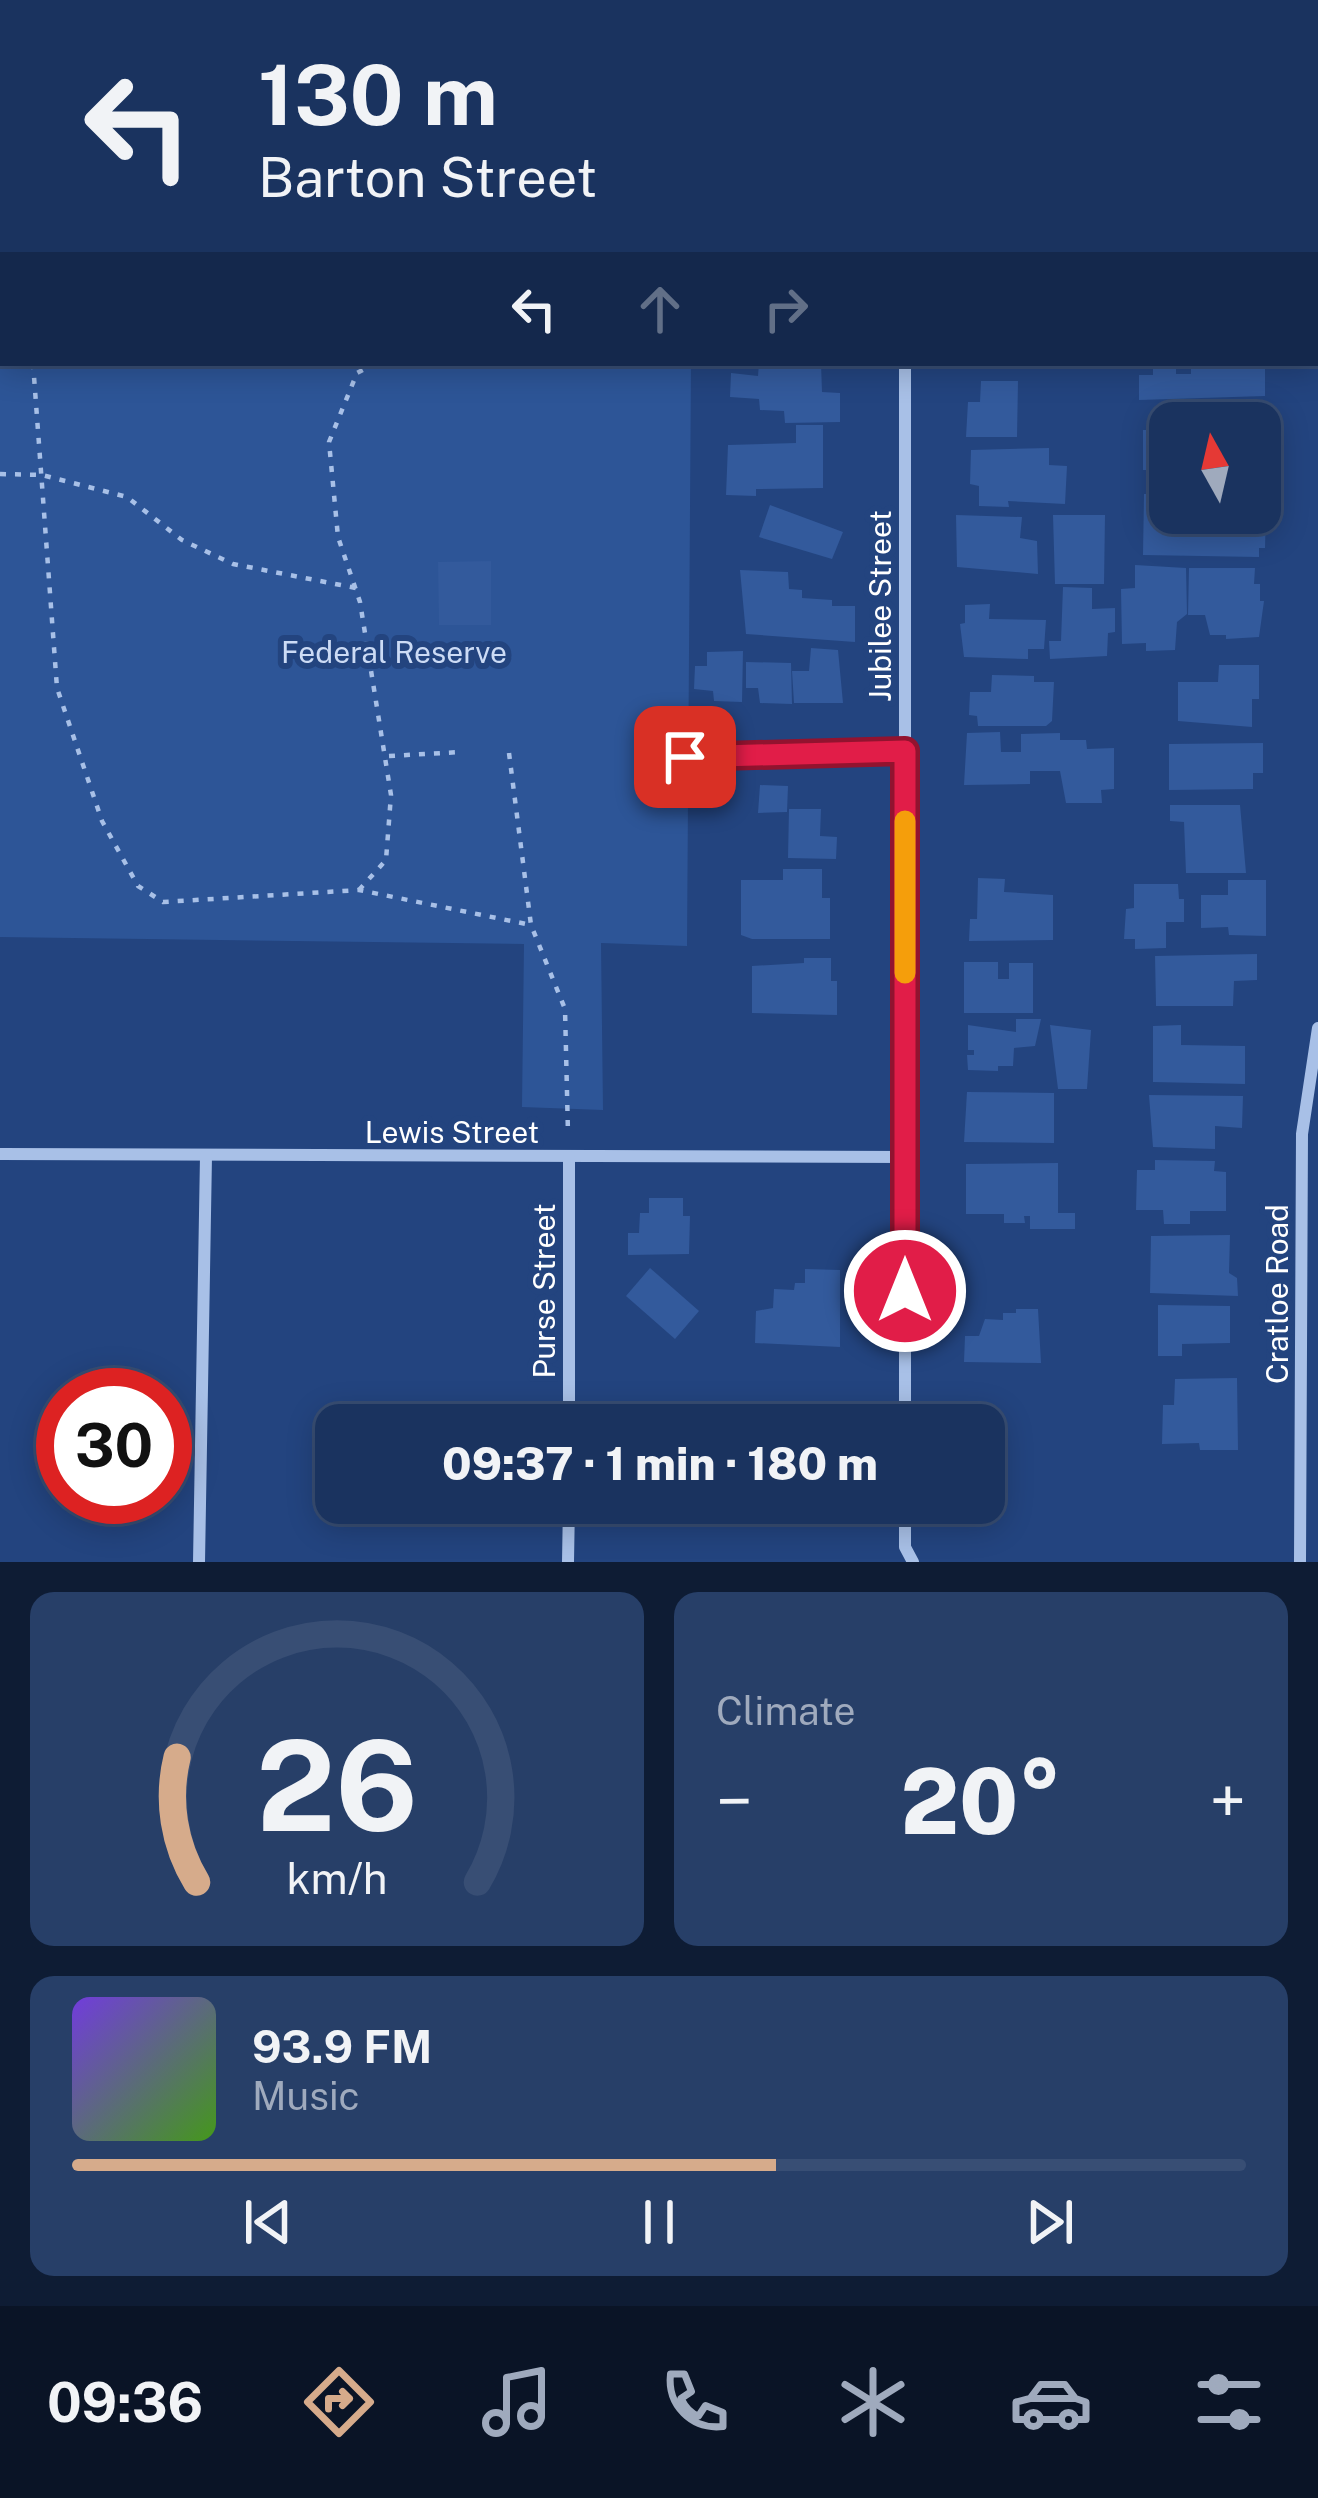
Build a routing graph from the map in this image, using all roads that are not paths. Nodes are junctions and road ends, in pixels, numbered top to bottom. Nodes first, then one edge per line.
1 (905, 366) edge
2 (905, 751) junction
3 (685, 757) dead end
4 (1318, 1028) edge
5 (1302, 1134) junction
6 (1318, 1134) edge
7 (0, 1154) edge
8 (206, 1156) junction
9 (569, 1157) junction
10 (905, 1157) junction
11 (569, 1404) edge
12 (905, 1404) edge
13 (568, 1524) edge
14 (905, 1524) edge
15 (200, 1562) edge
16 (568, 1562) edge
17 (913, 1562) edge
18 (1300, 1562) edge

1 - 2 street, Jubilee Street
2 - 3 street
2 - 10 street, Jubilee Street
4 - 5 street, Cratloe Road
5 - 6 street
5 - 18 street, Cratloe Road
7 - 8 street, Lewis Street
8 - 9 street, Lewis Street
8 - 15 street
9 - 10 street, Lewis Street
9 - 11 street, Purse Street
10 - 12 street, Jubilee Street
13 - 16 street
14 - 17 street

